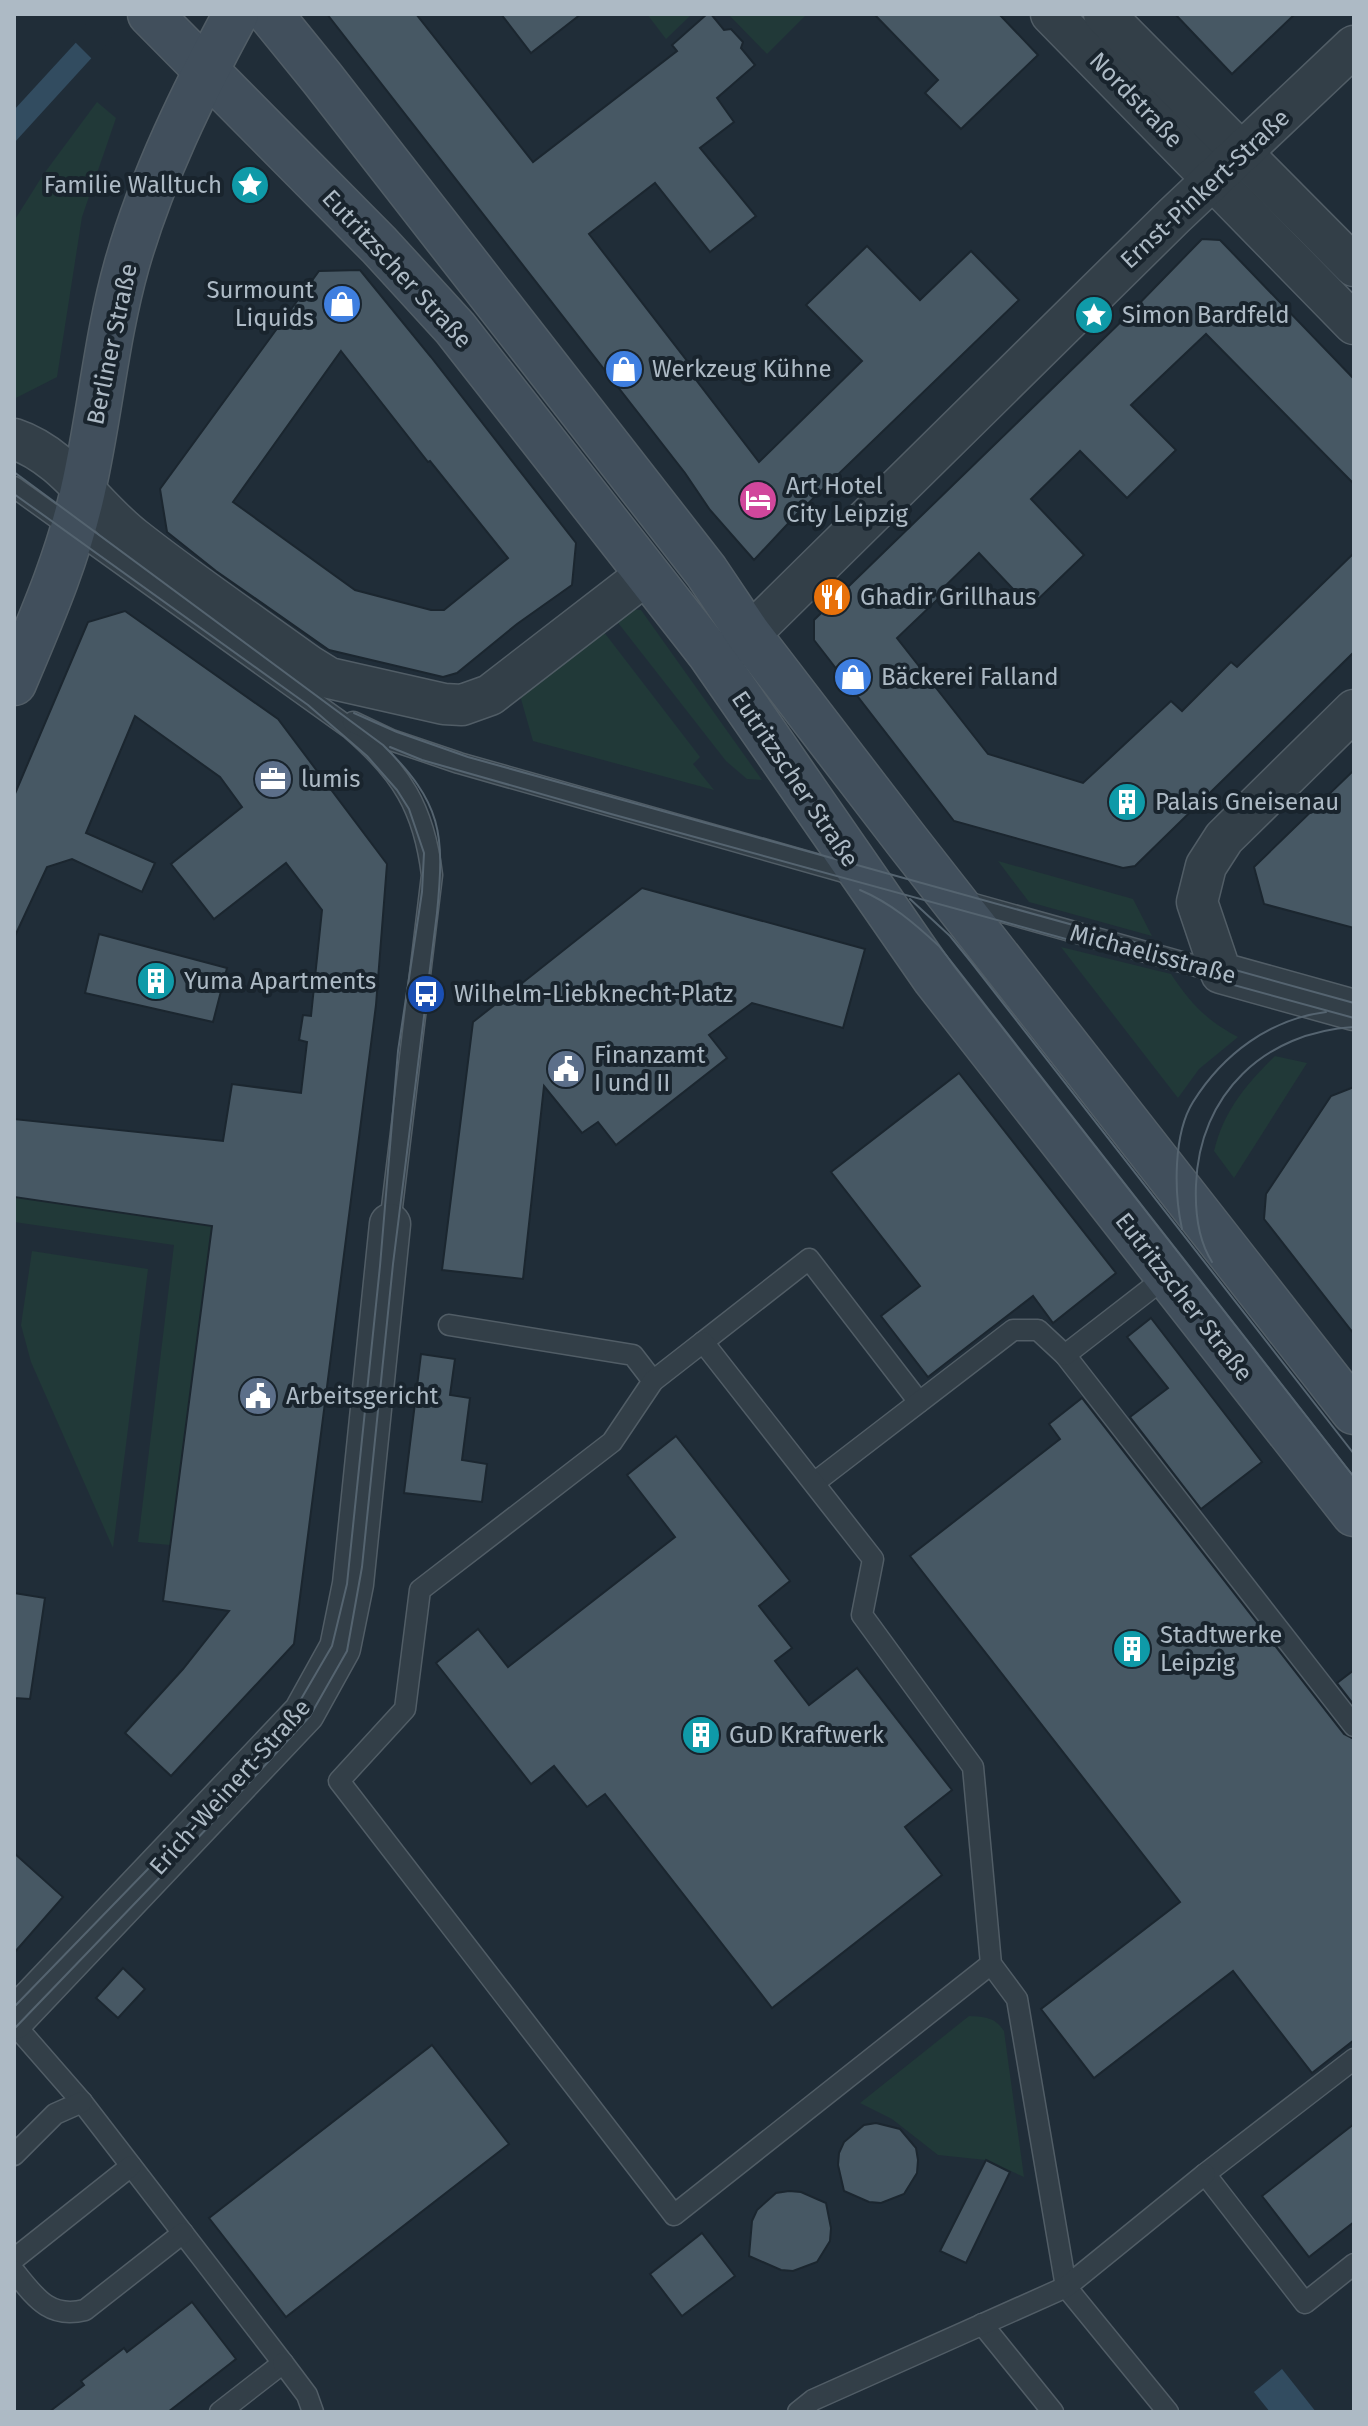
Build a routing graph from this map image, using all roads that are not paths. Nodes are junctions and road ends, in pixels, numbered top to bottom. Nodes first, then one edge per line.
1 (236, 14) edge
2 (270, 14) edge
3 (1051, 14) edge
4 (1104, 14) edge
5 (154, 17) edge
6 (1354, 46) edge
7 (206, 70) junction
8 (1242, 153) junction
9 (1213, 180) junction
10 (1354, 266) edge
11 (1354, 324) edge
12 (14, 439) edge
13 (14, 487) edge
14 (83, 489) junction
15 (73, 531) junction
16 (648, 573) junction
17 (749, 635) junction
18 (308, 665) junction
19 (14, 683) edge
20 (322, 708) junction
21 (1354, 710) edge
22 (863, 877) junction
23 (951, 898) junction
24 (1221, 973) junction
25 (1354, 1010) edge
26 (390, 1224) joint
27 (1167, 1276) junction
28 (449, 1325) dead end
29 (703, 1342) junction
30 (1065, 1355) junction
31 (653, 1381) junction
32 (919, 1402) junction
33 (1354, 1412) edge
34 (814, 1483) junction
35 (1354, 1514) edge
36 (1354, 1726) edge
37 (991, 1964) junction
38 (14, 2022) edge
39 (1354, 2059) edge
40 (82, 2102) junction
41 (14, 2155) edge
42 (131, 2166) junction
43 (1205, 2174) junction
44 (183, 2233) junction
45 (14, 2259) edge
46 (1354, 2264) edge
47 (14, 2271) edge
48 (1066, 2287) junction
49 (982, 2324) junction
50 (283, 2363) junction
51 (220, 2412) edge
52 (313, 2412) edge
53 (798, 2412) edge
54 (1053, 2412) edge
55 (1168, 2412) edge

1 - 7 main road, Berliner Straße
2 - 17 main road, Eutritzscher Straße
3 - 9 street, Nordstraße
4 - 8 street, Nordstraße
5 - 7 main road, Eutritzscher Straße
6 - 8 street, Ernst-Pinkert-Straße
7 - 14 main road, Berliner Straße
7 - 16 main road, Eutritzscher Straße
8 - 9 street, Ernst-Pinkert-Straße
8 - 10 street, Nordstraße
9 - 11 street, Nordstraße
9 - 17 street, Ernst-Pinkert-Straße
12 - 14 street
13 - 15 lane
14 - 15 main road, Berliner Straße
14 - 18 street
15 - 19 main road, Berliner Straße
15 - 20 lane
16 - 18 street
16 - 22 main road, Eutritzscher Straße
17 - 23 main road, Eutritzscher Straße
18 - 20 lane
20 - 22 lane
20 - 26 lane
21 - 24 street
22 - 27 main road, Eutritzscher Straße
23 - 24 lane, Michaelisstraße
23 - 33 main road, Eutritzscher Straße
24 - 25 street, Michaelisstraße
26 - 38 street, Erich-Weinert-Straße
27 - 30 lane
27 - 35 main road, Eutritzscher Straße
28 - 31 lane
29 - 31 lane
29 - 32 lane
29 - 34 lane
30 - 32 lane
30 - 36 lane
31 - 37 lane
32 - 34 lane
34 - 37 lane
37 - 48 lane
38 - 40 lane
39 - 43 lane
40 - 41 lane
40 - 42 lane
42 - 44 lane
42 - 45 lane
43 - 46 lane
43 - 48 lane
44 - 47 lane
44 - 50 lane
48 - 49 lane
48 - 55 lane
49 - 53 lane
49 - 54 lane
50 - 51 lane
50 - 52 lane

